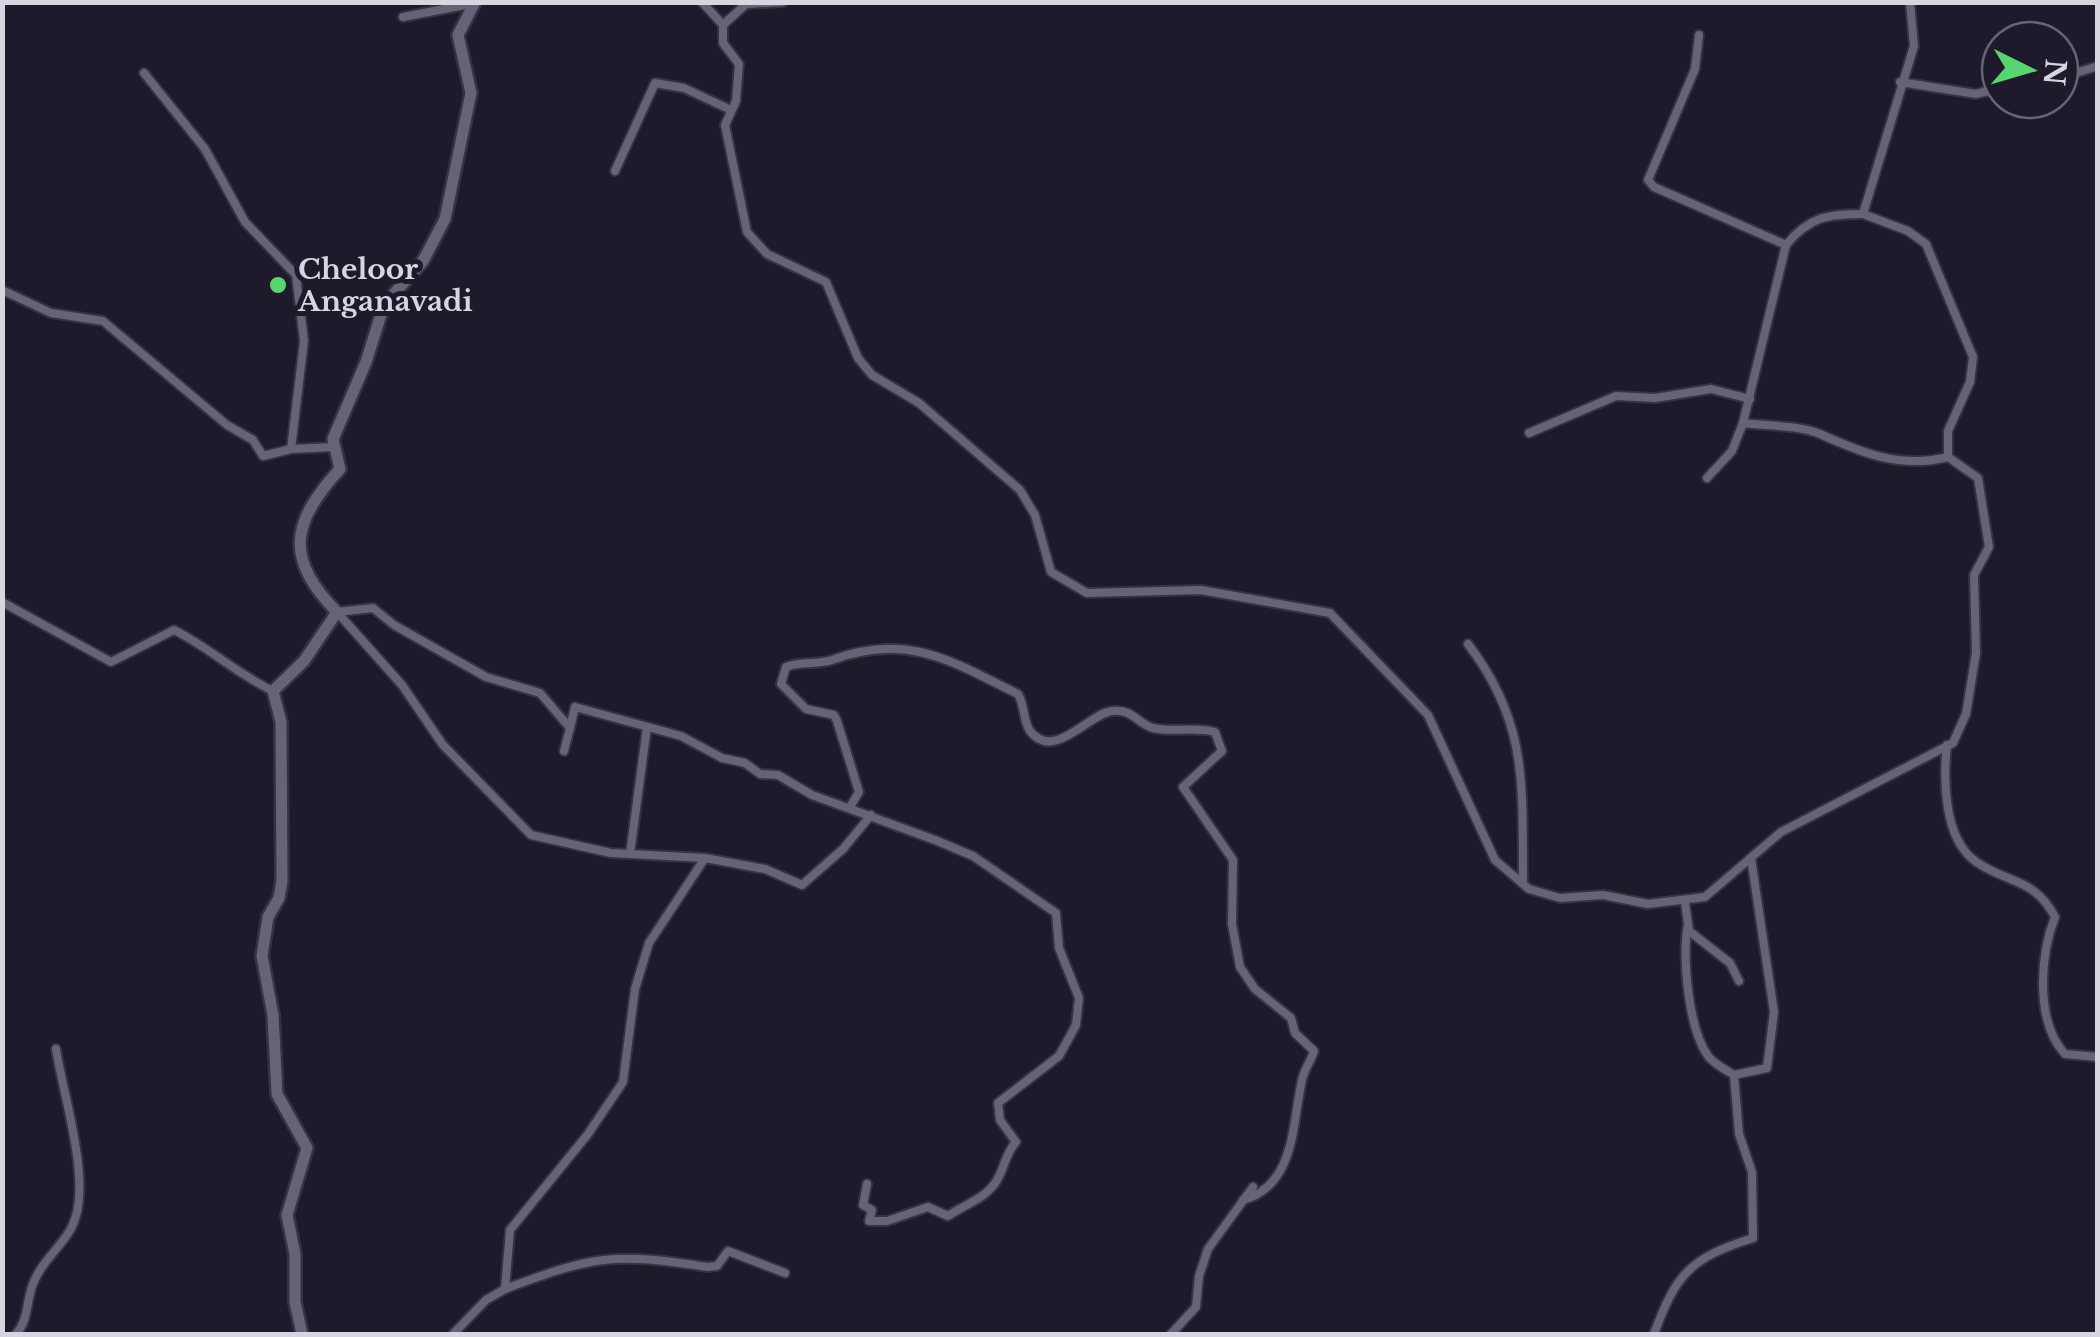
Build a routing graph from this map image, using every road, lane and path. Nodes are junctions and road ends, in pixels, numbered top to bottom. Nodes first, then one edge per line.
1 (702, 2) edge
2 (783, 2) edge
3 (1910, 2) edge
4 (473, 3) edge
5 (403, 17) dead end
6 (723, 24) junction
7 (1700, 35) dead end
8 (144, 72) dead end
9 (1900, 82) junction
10 (1980, 93) edge
11 (730, 110) junction
12 (615, 171) dead end
13 (1863, 214) junction
14 (1786, 245) junction
15 (2, 290) edge
16 (1750, 398) junction
17 (1743, 423) junction
18 (1529, 433) dead end
19 (335, 448) junction
20 (291, 449) junction
21 (1948, 456) junction
22 (1707, 478) dead end
23 (2, 602) edge
24 (337, 612) junction
25 (1468, 644) dead end
26 (273, 691) junction
27 (647, 726) junction
28 (570, 728) junction
29 (1947, 745) junction
30 (564, 752) dead end
31 (850, 807) junction
32 (871, 815) junction
33 (630, 854) junction
34 (704, 858) junction
35 (1751, 858) junction
36 (1523, 882) junction
37 (1685, 902) junction
38 (1688, 924) junction
39 (1739, 981) dead end
40 (56, 1049) dead end
41 (2098, 1057) edge
42 (1734, 1075) junction
43 (867, 1184) dead end
44 (1253, 1187) dead end
45 (1243, 1200) junction
46 (785, 1273) dead end
47 (505, 1289) junction
48 (16, 1334) edge
49 (302, 1334) edge
50 (453, 1334) edge
51 (1171, 1334) edge
52 (1654, 1334) edge

1 - 6 street
2 - 6 street
3 - 9 street
4 - 5 street
4 - 19 main road
6 - 11 street
7 - 14 street
8 - 20 street
9 - 10 street
9 - 13 street
11 - 12 street
11 - 36 street
13 - 14 street
13 - 21 street
14 - 16 street
15 - 20 street
16 - 17 street
16 - 18 street
17 - 21 street
17 - 22 street
19 - 20 street
19 - 24 main road
21 - 29 street
23 - 26 street
24 - 26 main road
24 - 28 street
24 - 33 street
25 - 36 street
26 - 49 main road
27 - 28 street
27 - 31 street
27 - 33 street
28 - 30 street
29 - 35 street
29 - 41 street
31 - 32 street
31 - 45 street
32 - 34 street
32 - 43 street
33 - 34 street
34 - 47 street
35 - 37 street
35 - 42 street
36 - 37 street
37 - 38 street
38 - 39 street
38 - 42 street
40 - 48 street
42 - 52 street
44 - 45 street
45 - 51 street
46 - 47 street
47 - 50 street

